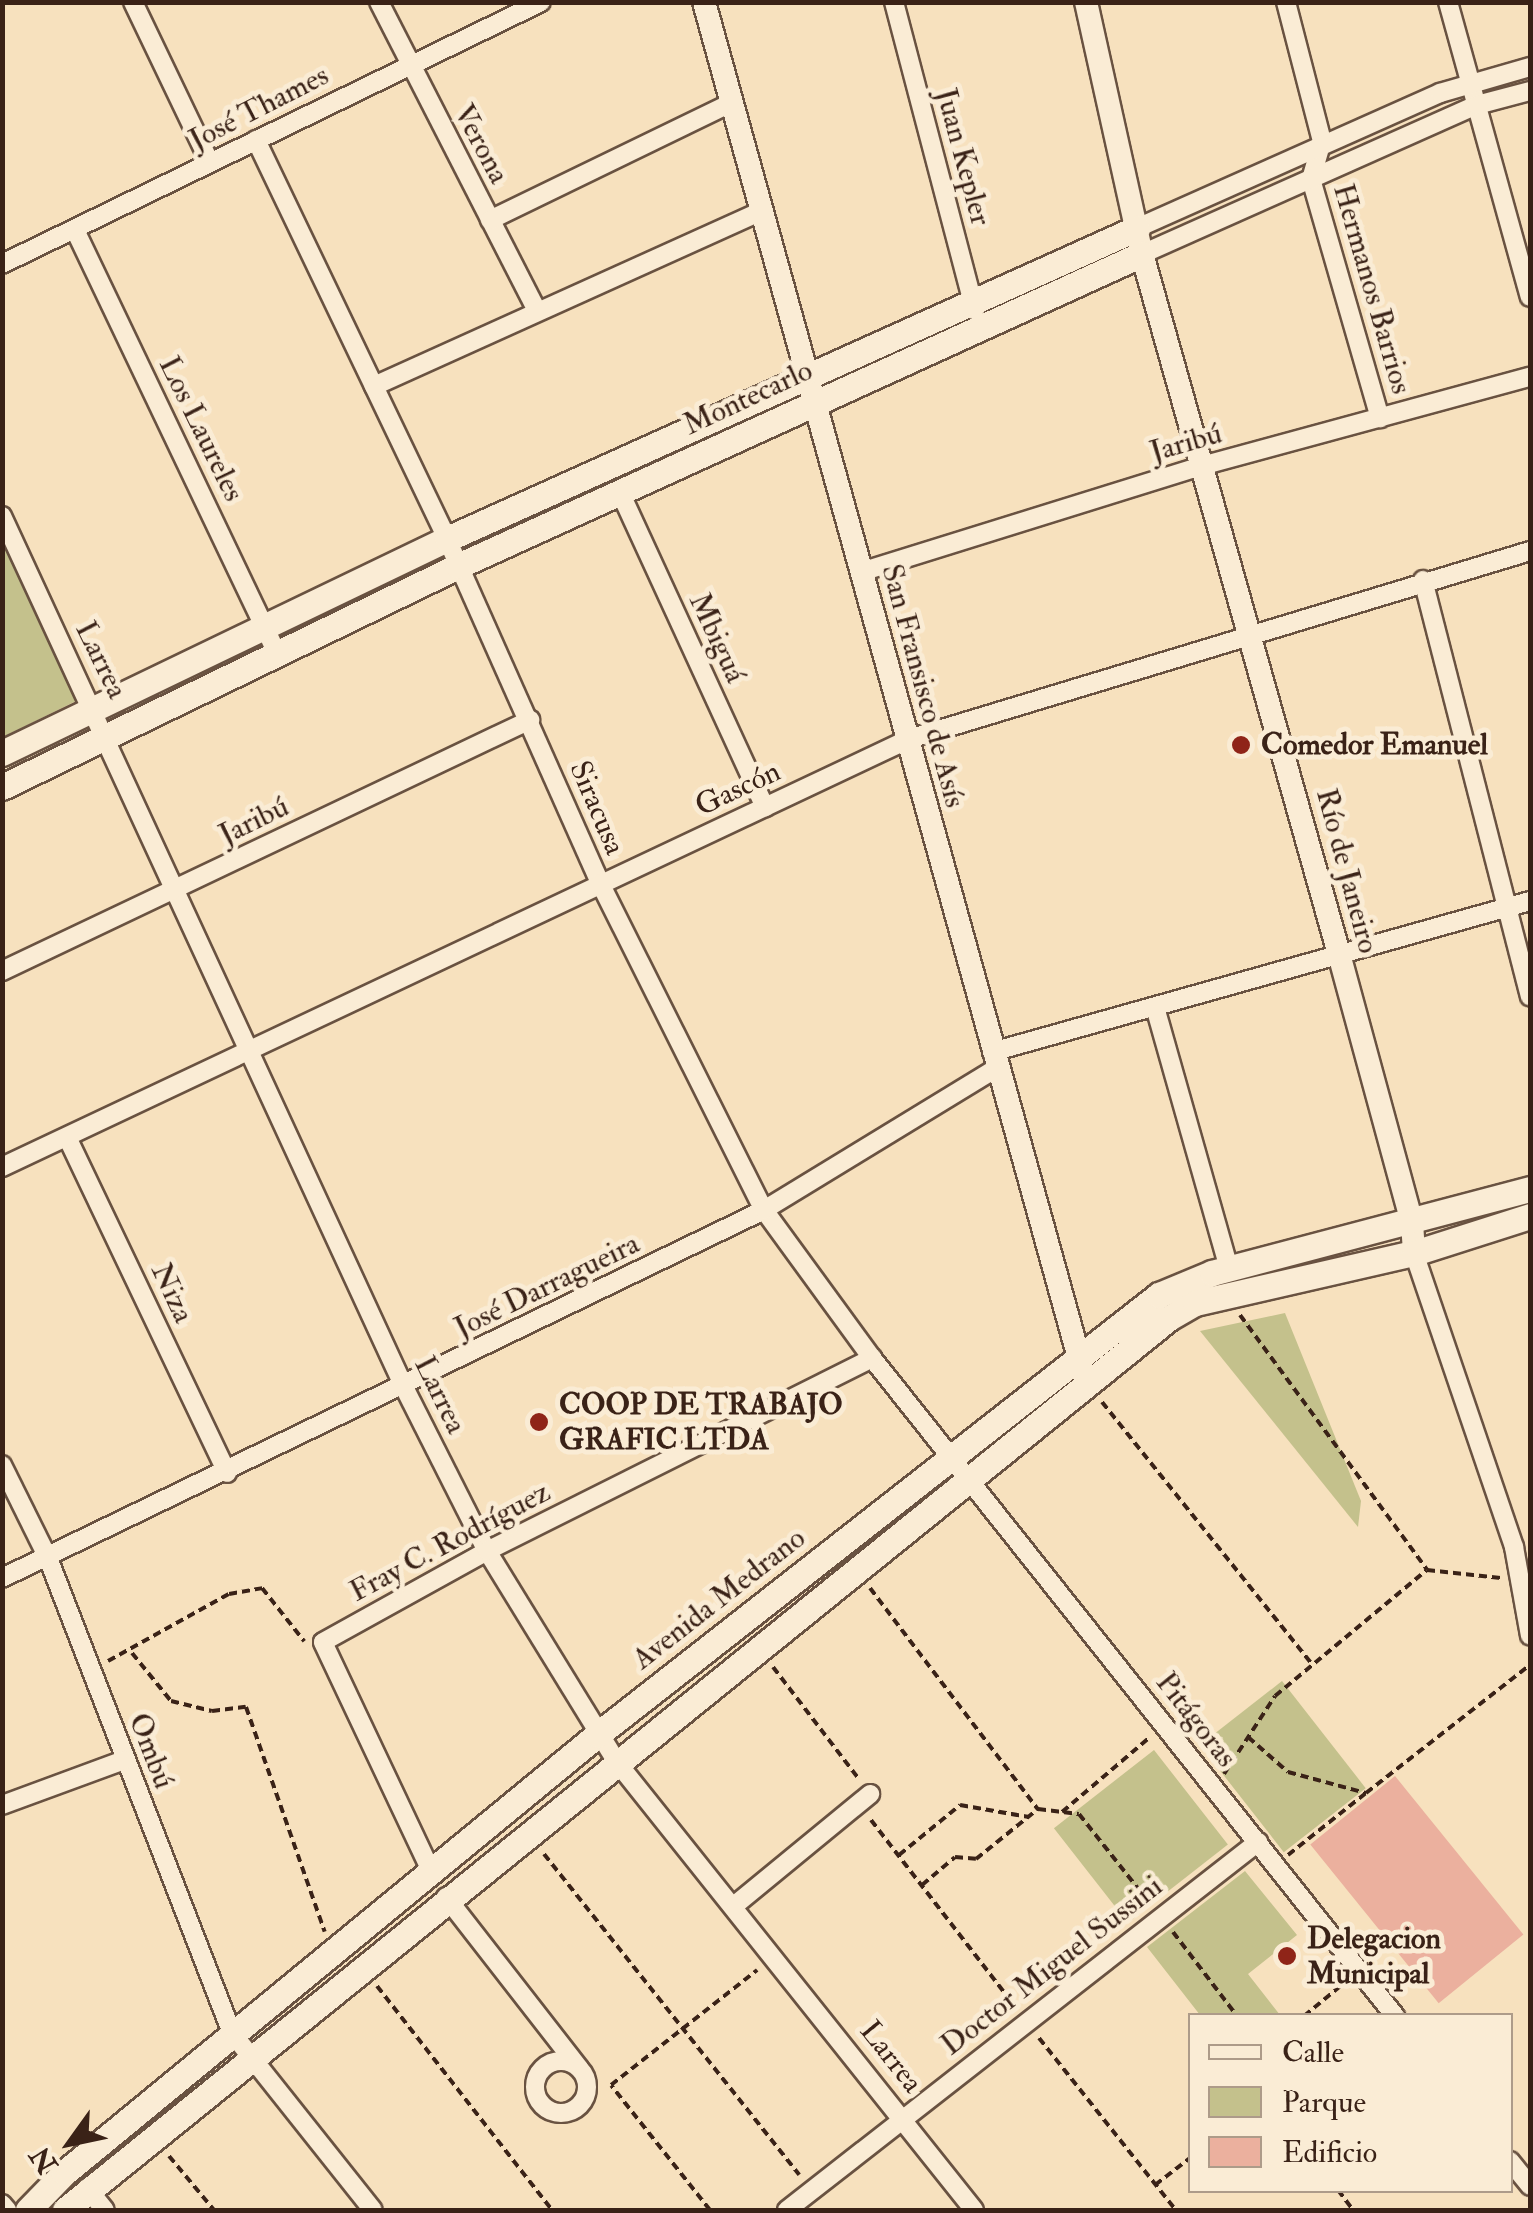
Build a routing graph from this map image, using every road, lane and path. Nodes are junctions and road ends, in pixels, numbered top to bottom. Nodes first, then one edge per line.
1 (133, 2) edge
2 (379, 2) edge
3 (541, 2) edge
4 (704, 2) edge
5 (894, 2) edge
6 (1086, 2) edge
7 (1286, 2) edge
8 (1448, 2) edge
9 (406, 63) junction
10 (1530, 67) edge
11 (1470, 81) junction
12 (1530, 90) edge
13 (731, 104) junction
14 (1477, 105) junction
15 (256, 140) junction
16 (1322, 141) junction
17 (210, 164) junction
18 (1311, 178) junction
19 (762, 211) junction
20 (490, 220) junction
21 (1137, 228) junction
22 (76, 232) junction
23 (1142, 254) junction
24 (5, 257) edge
25 (1530, 297) edge
26 (538, 310) junction
27 (976, 314) junction
28 (805, 375) junction
29 (1530, 377) edge
30 (374, 386) junction
31 (813, 404) junction
32 (1380, 418) junction
33 (1205, 465) junction
34 (620, 492) junction
35 (2, 516) edge
36 (446, 540) junction
37 (1530, 552) edge
38 (458, 566) junction
39 (861, 572) junction
40 (1423, 580) junction
41 (265, 626) junction
42 (1250, 632) junction
43 (276, 651) junction
44 (94, 708) junction
45 (530, 720) junction
46 (108, 735) junction
47 (908, 739) junction
48 (2, 753) edge
49 (2, 787) edge
50 (765, 807) junction
51 (600, 883) junction
52 (178, 888) junction
53 (1530, 900) edge
54 (1508, 906) junction
55 (1340, 954) junction
56 (2, 971) edge
57 (1530, 996) edge
58 (1155, 1006) junction
59 (249, 1049) junction
60 (993, 1061) junction
61 (67, 1137) junction
62 (2, 1167) edge
63 (1530, 1189) edge
64 (764, 1210) junction
65 (1530, 1216) edge
66 (1412, 1223) junction
67 (1414, 1254) junction
68 (1228, 1269) junction
69 (1227, 1296) junction
70 (872, 1358) junction
71 (1082, 1372) junction
72 (404, 1386) junction
73 (2, 1465) edge
74 (961, 1468) junction
75 (226, 1473) junction
76 (1522, 1544) edge
77 (487, 1551) junction
78 (48, 1558) junction
79 (856, 1570) junction
80 (1426, 1570) junction
81 (2, 1578) edge
82 (1520, 1580) junction
83 (1530, 1636) edge
84 (324, 1642) junction
85 (758, 1648) junction
86 (132, 1652) junction
87 (1312, 1664) junction
88 (1530, 1665) edge
89 (89, 1668) junction
90 (1165, 1725) junction
91 (597, 1736) junction
92 (1248, 1737) junction
93 (124, 1760) junction
94 (616, 1761) junction
95 (1215, 1788) junction
96 (1366, 1793) junction
97 (864, 1799) junction
98 (2, 1805) edge
99 (1038, 1809) junction
100 (1062, 1812) junction
101 (1029, 1816) junction
102 (527, 1832) junction
103 (1258, 1842) junction
104 (899, 1854) junction
105 (1276, 1864) junction
106 (432, 1873) junction
107 (922, 1885) junction
108 (446, 1897) junction
109 (735, 1905) junction
110 (1161, 1917) junction
111 (332, 1951) junction
112 (776, 1954) junction
113 (362, 1966) junction
114 (1360, 1971) junction
115 (1235, 2013) edge
116 (1308, 2013) edge
117 (1393, 2013) edge
118 (1026, 2021) junction
119 (682, 2030) junction
120 (232, 2032) junction
121 (250, 2056) junction
122 (579, 2068) dead end
123 (903, 2117) junction
124 (152, 2134) junction
125 (1188, 2160) edge
126 (1513, 2165) edge
127 (1156, 2185) junction
128 (1530, 2186) edge
129 (88, 2188) junction
130 (812, 2192) junction
131 (2, 2204) edge
132 (7, 2210) edge
133 (28, 2210) edge
134 (66, 2210) edge
135 (105, 2210) edge
136 (214, 2210) edge
137 (374, 2210) edge
138 (552, 2210) edge
139 (710, 2210) edge
140 (788, 2210) edge
141 (974, 2210) edge
142 (1176, 2210) edge

1 - 17 street
2 - 9 street, Verona
3 - 9 street, José Thames
4 - 13 street, San Fransisco de Asís
5 - 27 street, Juan Kepler
6 - 21 street, Río de Janeiro
7 - 16 street
8 - 11 street
9 - 15 street, José Thames
9 - 20 street, Verona
10 - 11 street, Montecarlo
11 - 14 street
11 - 16 street, Montecarlo
12 - 14 street, Montecarlo
13 - 19 street, San Fransisco de Asís
13 - 20 street
14 - 18 street, Montecarlo
14 - 25 street
15 - 17 street, José Thames
15 - 30 street, Siracusa
16 - 18 street, Hermanos Barrios
16 - 21 street, Montecarlo
17 - 22 street, José Thames
18 - 23 street, Montecarlo
18 - 32 street, Hermanos Barrios
19 - 26 street
19 - 28 street, San Fransisco de Asís
20 - 26 street, Verona
21 - 23 street, Río de Janeiro
21 - 27 main road, Montecarlo
22 - 24 street, José Thames
22 - 41 street, Los Laureles
23 - 27 main road, Montecarlo
23 - 33 street, Río de Janeiro
26 - 30 street
27 - 28 main road, Montecarlo
27 - 31 main road, Montecarlo
28 - 31 street, San Fransisco de Asís
28 - 36 main road, Montecarlo
29 - 32 street, Jaribú
30 - 36 street, Siracusa
31 - 34 main road, Montecarlo
31 - 39 street, San Fransisco de Asís
32 - 33 street, Jaribú
33 - 39 street, Jaribú
33 - 42 street, Río de Janeiro
34 - 38 main road, Montecarlo
34 - 50 street, Mbiguá
35 - 44 street, Larrea
36 - 38 street, Siracusa
36 - 41 main road, Montecarlo
37 - 40 street, Gascón
38 - 43 main road, Montecarlo
38 - 45 street, Siracusa
39 - 47 street, San Fransisco de Asís
40 - 42 street, Gascón
40 - 54 street
41 - 43 street, Los Laureles
41 - 44 main road, Montecarlo
42 - 47 street, Gascón
42 - 55 street, Río de Janeiro
43 - 46 main road, Montecarlo
44 - 46 street, Larrea
44 - 48 main road, Montecarlo
45 - 51 street, Siracusa
45 - 52 street, Jaribú
46 - 49 main road, Montecarlo
46 - 52 street, Larrea
47 - 50 street, Gascón
47 - 60 street, San Fransisco de Asís
50 - 51 street, Gascón
51 - 59 street, Gascón
51 - 64 street, Siracusa
52 - 56 street, Jaribú
52 - 59 street, Larrea
53 - 54 street, José Darragueira
54 - 55 street, José Darragueira
54 - 57 street
55 - 58 street, José Darragueira
55 - 66 street, Río de Janeiro
58 - 60 street, José Darragueira
58 - 68 street
59 - 61 street, Gascón
59 - 72 street, Larrea
60 - 64 street, José Darragueira
60 - 71 street, San Fransisco de Asís
61 - 62 street, Gascón
61 - 75 street, Niza
63 - 66 main road, Avenida Medrano
64 - 70 street, Siracusa
64 - 72 street, José Darragueira
65 - 67 main road, Avenida Medrano
66 - 67 street, Río de Janeiro
66 - 68 main road, Avenida Medrano
67 - 69 main road, Avenida Medrano
67 - 76 street, Río de Janeiro
68 - 71 main road, Avenida Medrano
69 - 71 main road, Avenida Medrano
69 - 80 path
70 - 74 street, Siracusa
70 - 77 street, Fray C. Rodríguez
71 - 74 main road, Avenida Medrano
71 - 87 path
72 - 75 street, José Darragueira
72 - 77 street, Larrea
73 - 78 street, Ombú
74 - 79 main road, Avenida Medrano
74 - 90 street, Pitágoras
74 - 91 main road, Avenida Medrano
75 - 78 street, José Darragueira
76 - 82 street, Río de Janeiro
77 - 84 street, Fray C. Rodríguez
77 - 91 street, Larrea
78 - 81 street, José Darragueira
78 - 89 street, Ombú
79 - 85 main road, Avenida Medrano
79 - 99 path
80 - 82 path
80 - 87 path
82 - 83 street, Río de Janeiro
84 - 86 path
84 - 106 street
85 - 94 main road, Avenida Medrano
85 - 97 path
86 - 89 path
86 - 111 path
87 - 92 path
88 - 96 path
89 - 93 street, Ombú
90 - 95 street, Pitágoras
90 - 100 path
91 - 94 street, Larrea
91 - 106 main road, Avenida Medrano
92 - 95 path
92 - 96 path
93 - 98 street
93 - 120 street, Ombú
94 - 102 main road, Avenida Medrano
94 - 109 street, Larrea
95 - 103 street, Pitágoras
96 - 105 path
97 - 104 path
97 - 109 street
99 - 100 path
99 - 101 path
100 - 110 path
101 - 104 path
101 - 107 path
102 - 108 main road, Avenida Medrano
102 - 119 path
103 - 105 street, Pitágoras
103 - 110 street, Doctor Miguel Sussini
104 - 107 path
105 - 114 street, Pitágoras
106 - 111 main road, Avenida Medrano
107 - 118 path
108 - 113 main road, Avenida Medrano
108 - 122 street
109 - 112 street, Larrea
110 - 115 path
110 - 118 street, Doctor Miguel Sussini
111 - 120 main road, Avenida Medrano
112 - 119 path
112 - 123 street, Larrea
113 - 121 main road, Avenida Medrano
113 - 138 path
114 - 116 path
114 - 117 street, Pitágoras
118 - 123 street, Doctor Miguel Sussini
118 - 127 path
119 - 130 path
119 - 139 path
120 - 121 street, Ombú
120 - 133 main road, Avenida Medrano
121 - 124 main road, Avenida Medrano
121 - 137 street, Ombú
123 - 130 street, Doctor Miguel Sussini
123 - 141 street, Larrea
124 - 129 main road, Avenida Medrano
124 - 136 path
125 - 127 path
126 - 128 street
127 - 142 path
129 - 134 main road, Avenida Medrano
129 - 135 street
130 - 140 street, Doctor Miguel Sussini
131 - 132 street

